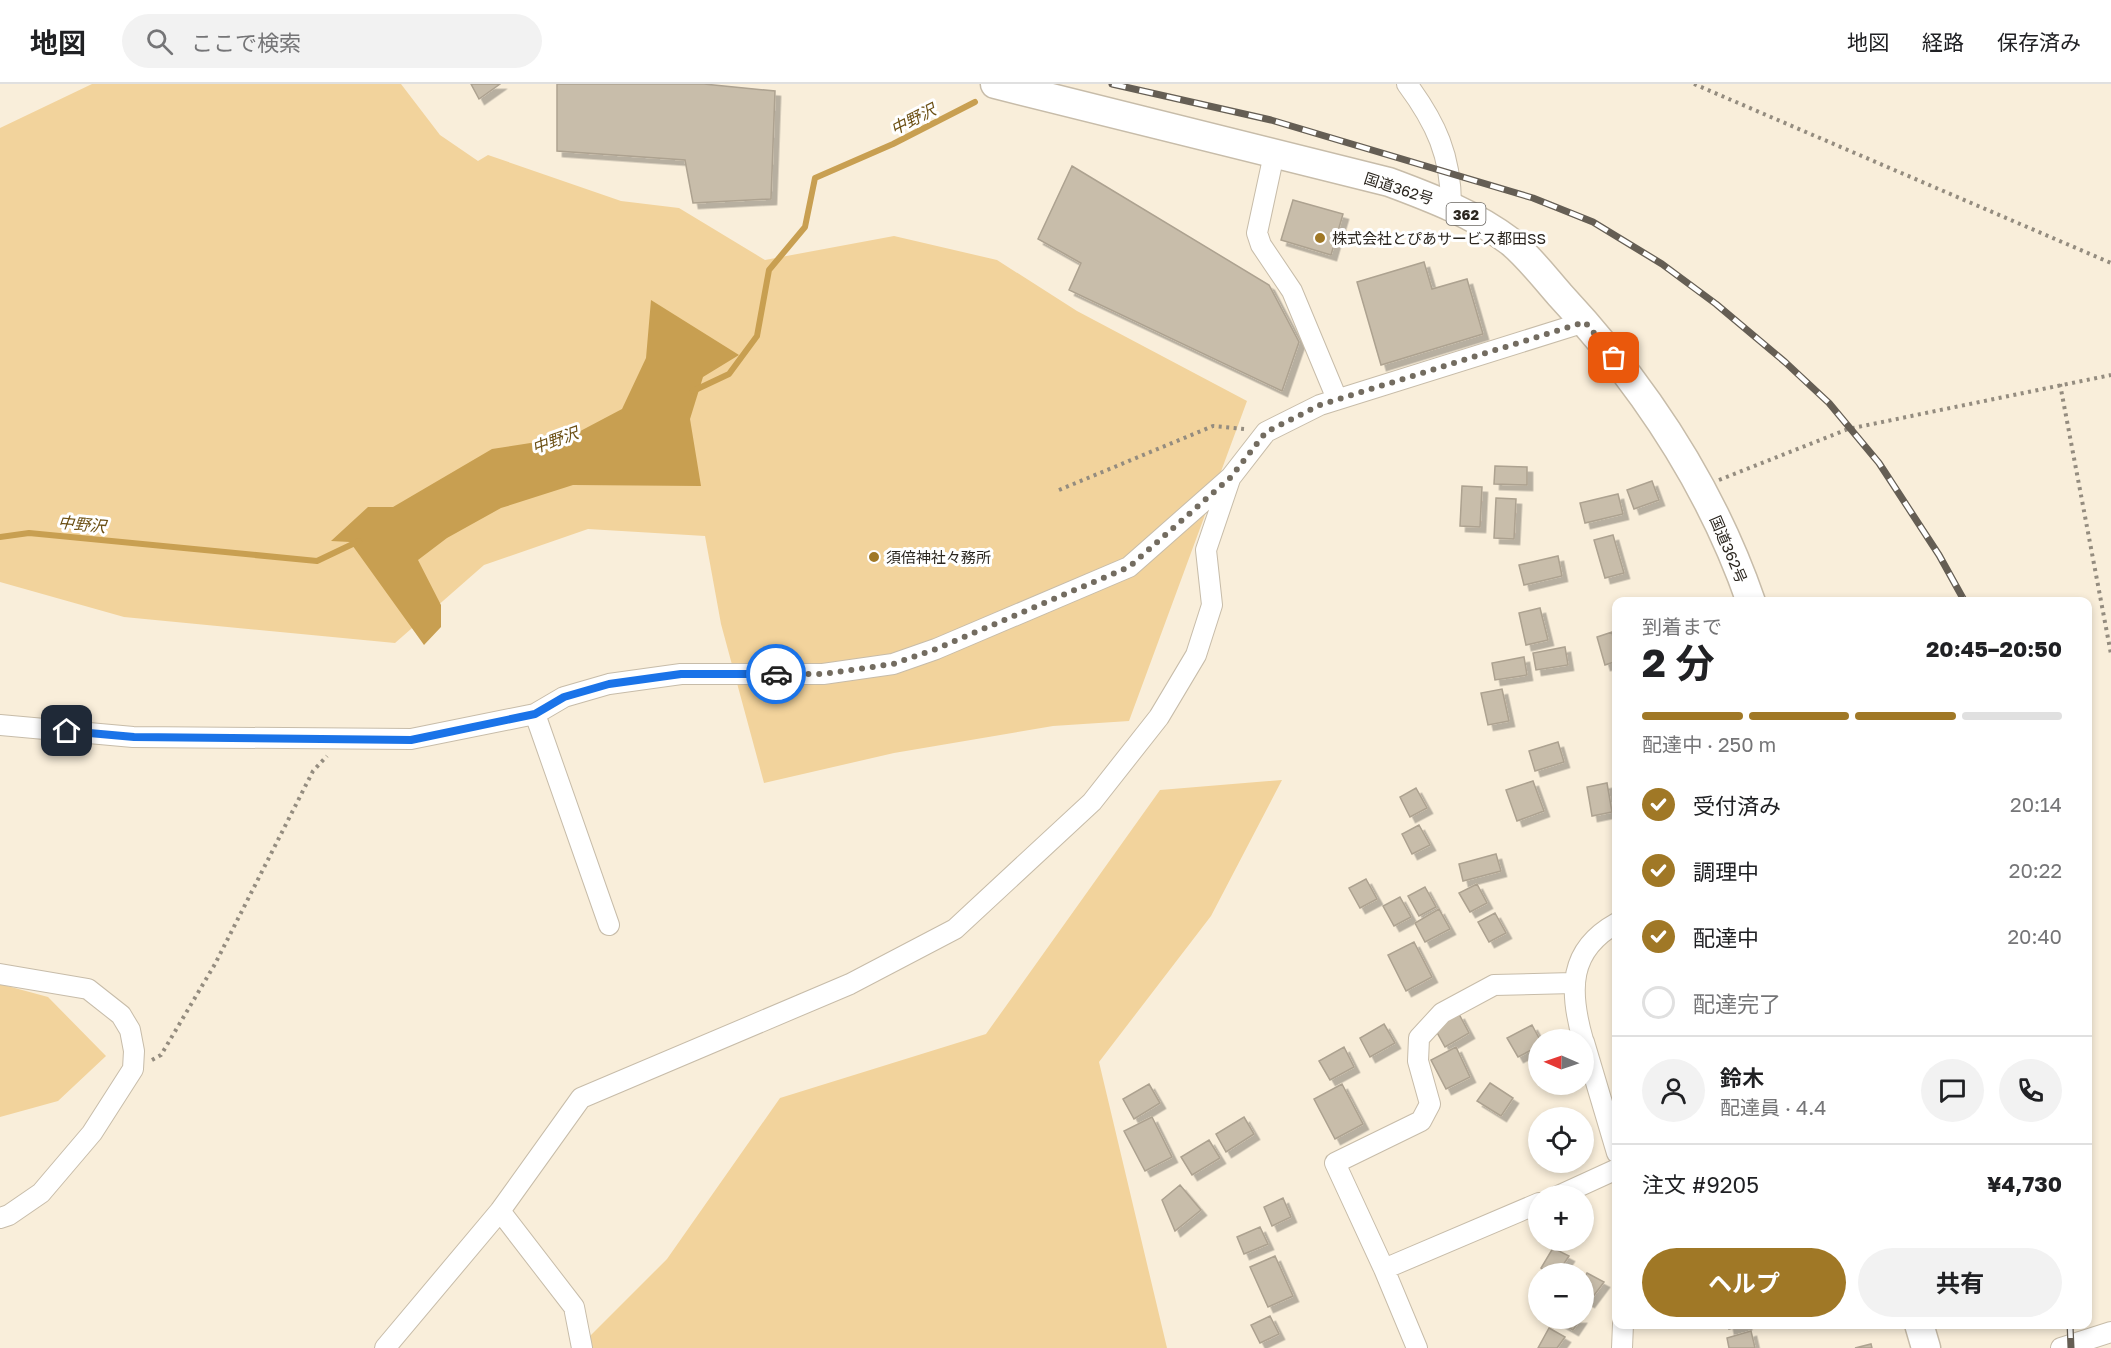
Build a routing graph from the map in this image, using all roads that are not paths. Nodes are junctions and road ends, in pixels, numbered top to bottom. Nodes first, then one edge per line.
1 (995, 84) edge
2 (1407, 84) edge
3 (1274, 154) junction
4 (1451, 205) junction
5 (1585, 322) junction
6 (1337, 399) junction
7 (1231, 477) junction
8 (1749, 597) edge
9 (535, 714) junction
10 (0, 725) edge
11 (609, 925) dead end
12 (1612, 926) edge
13 (0, 974) edge
14 (1573, 983) junction
15 (1580, 1029) edge
16 (1594, 1075) edge
17 (1612, 1136) edge
18 (1612, 1171) edge
19 (1582, 1185) edge
20 (1528, 1208) edge
21 (500, 1211) junction
22 (0, 1218) edge
23 (1384, 1269) junction
24 (1623, 1329) edge
25 (1920, 1329) edge
26 (2111, 1332) edge
27 (385, 1348) edge
28 (582, 1348) edge
29 (1417, 1348) edge
30 (1622, 1348) edge
31 (1926, 1348) edge
32 (2061, 1348) edge

1 - 3 highway, 国道362号 / 362
2 - 4 street
3 - 4 highway, 国道362号 / 362
3 - 6 street
4 - 5 highway, 国道362号 / 362
5 - 6 street
5 - 8 highway, 国道362号 / 362
6 - 7 street
7 - 9 street
7 - 21 street
9 - 10 street
9 - 11 street
12 - 14 street
13 - 22 street
14 - 15 street
14 - 23 street
16 - 17 street
18 - 19 street
20 - 23 street
21 - 27 street
21 - 28 street
23 - 29 street
24 - 30 street
25 - 31 highway
26 - 32 street

